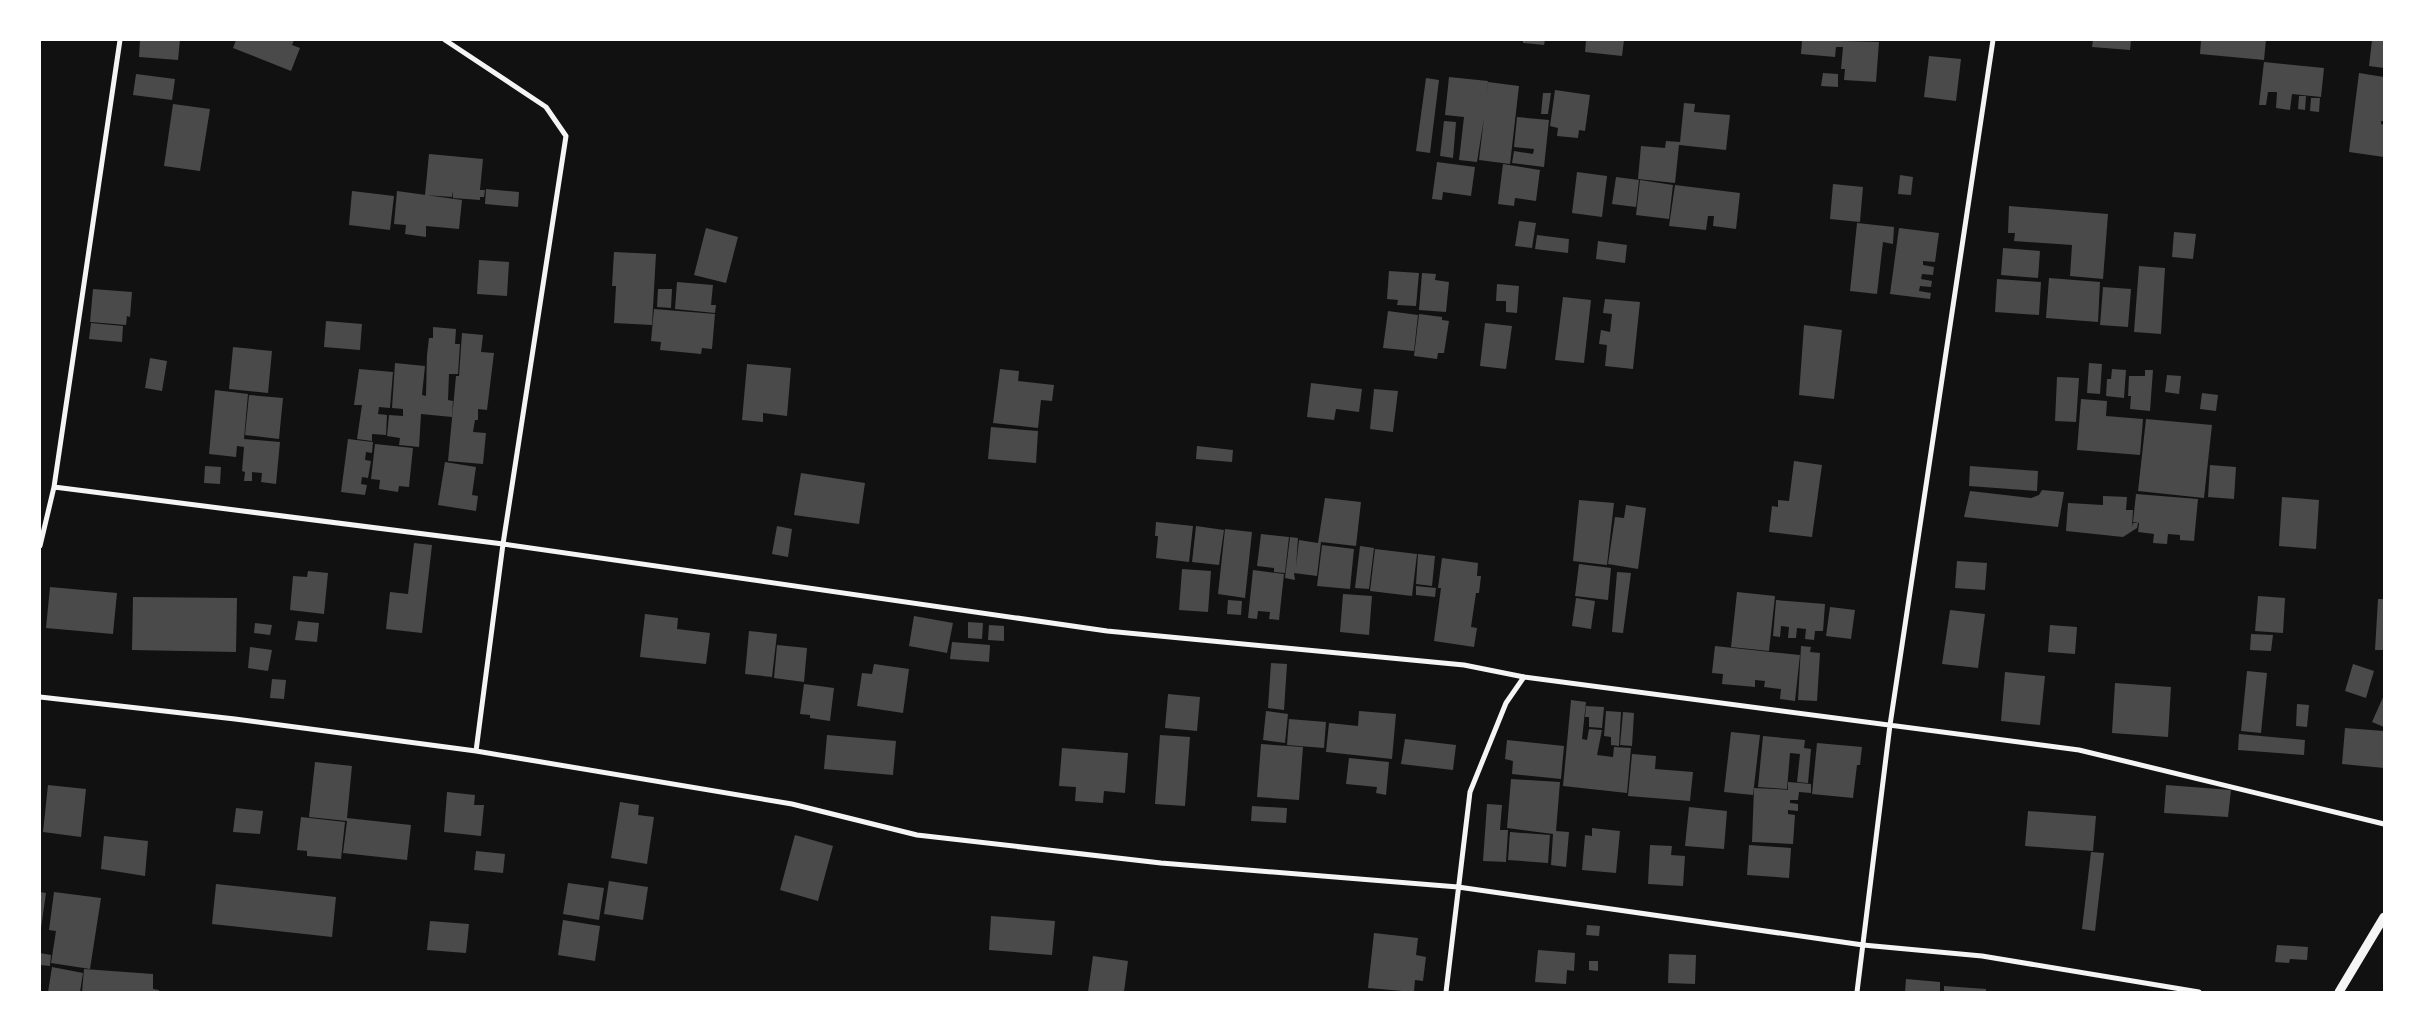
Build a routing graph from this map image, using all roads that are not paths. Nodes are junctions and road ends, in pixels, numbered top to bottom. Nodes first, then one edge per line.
1 (120, 40) edge
2 (445, 40) edge
3 (1993, 40) edge
4 (54, 487) junction
5 (503, 544) junction
6 (40, 546) edge
7 (1524, 677) junction
8 (40, 697) edge
9 (1890, 725) junction
10 (476, 750) junction
11 (2384, 824) edge
12 (1458, 887) junction
13 (2384, 917) edge
14 (1863, 944) junction
15 (1446, 992) edge
16 (1857, 992) edge
17 (2199, 992) edge
18 (2339, 992) edge

1 - 4 street
2 - 5 street
3 - 9 street
4 - 5 street
4 - 6 street
5 - 7 street
5 - 10 street
7 - 9 street
7 - 12 street
8 - 10 street
9 - 11 street
9 - 14 street
10 - 12 street
12 - 14 street
12 - 15 street
13 - 18 street
14 - 16 street
14 - 17 street

